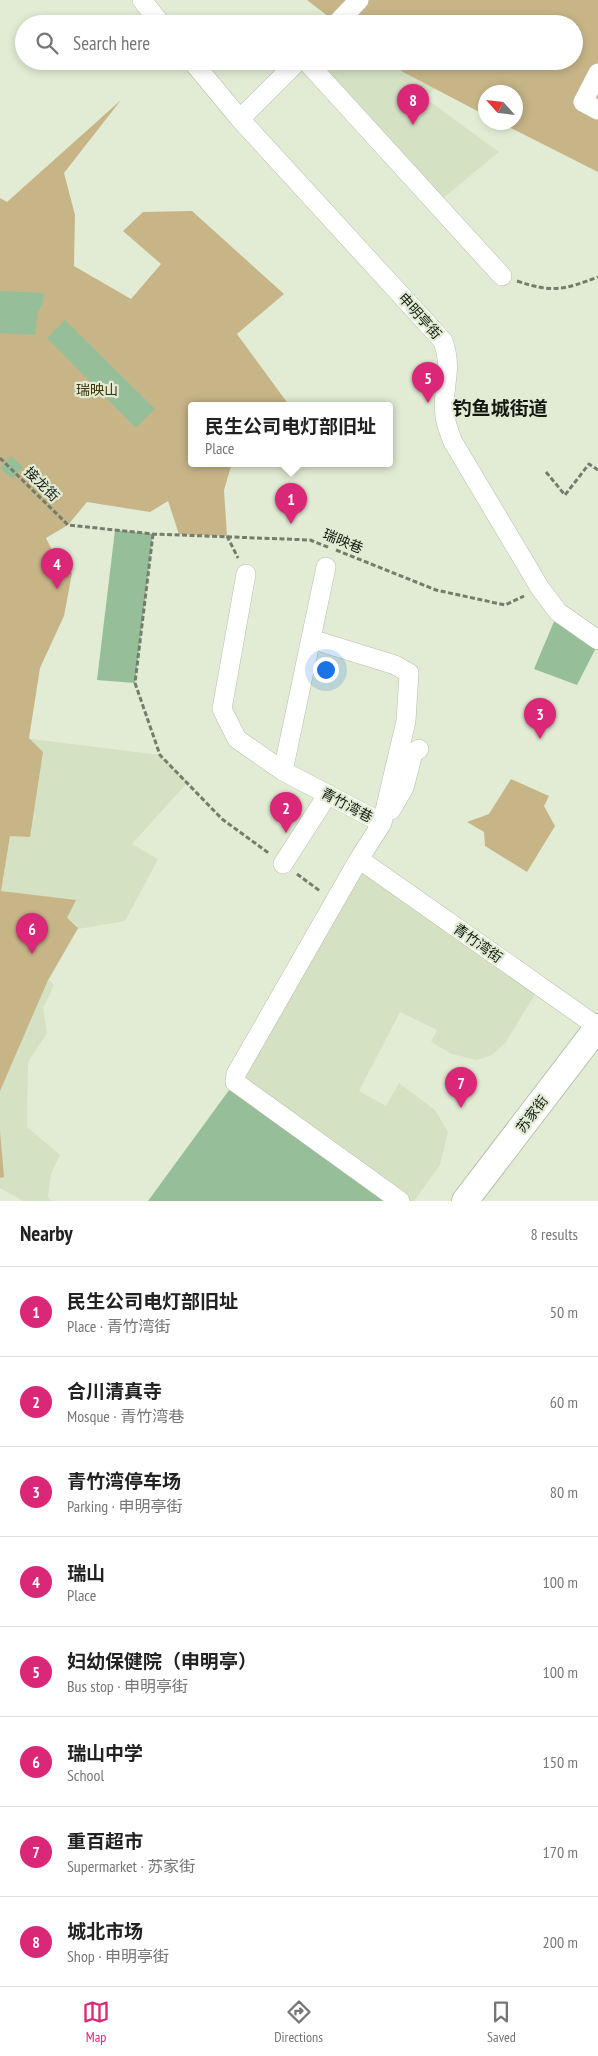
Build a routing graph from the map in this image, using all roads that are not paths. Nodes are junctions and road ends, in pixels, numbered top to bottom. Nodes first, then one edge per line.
1 (142, 0) edge
2 (359, 0) edge
3 (154, 15) edge
4 (345, 15) edge
5 (199, 70) edge
6 (289, 70) edge
7 (314, 70) edge
8 (598, 73) edge
9 (598, 110) edge
10 (240, 119) junction
11 (502, 276) road end
12 (326, 567) dead end
13 (246, 574) road end
14 (311, 639) junction
15 (598, 640) edge
16 (419, 749) dead end
17 (282, 771) junction
18 (328, 794) junction
19 (382, 823) junction
20 (359, 859) junction
21 (283, 864) dead end
22 (598, 1027) edge
23 (598, 1052) edge
24 (400, 1201) edge
25 (465, 1201) edge
26 (484, 1201) edge

1 - 3 street
2 - 4 street
5 - 10 street, 申明亭街
6 - 10 street
7 - 11 street
8 - 9 street
10 - 15 street, 申明亭街
12 - 14 street
13 - 17 street, 青竹湾巷
14 - 17 street
14 - 19 street
16 - 19 street
17 - 18 street, 青竹湾巷
18 - 19 street, 青竹湾巷
18 - 21 street
19 - 20 street, 青竹湾巷
20 - 22 street, 青竹湾街
20 - 24 street, 青竹湾巷
22 - 25 main road, 苏家街
23 - 26 main road, 苏家街

